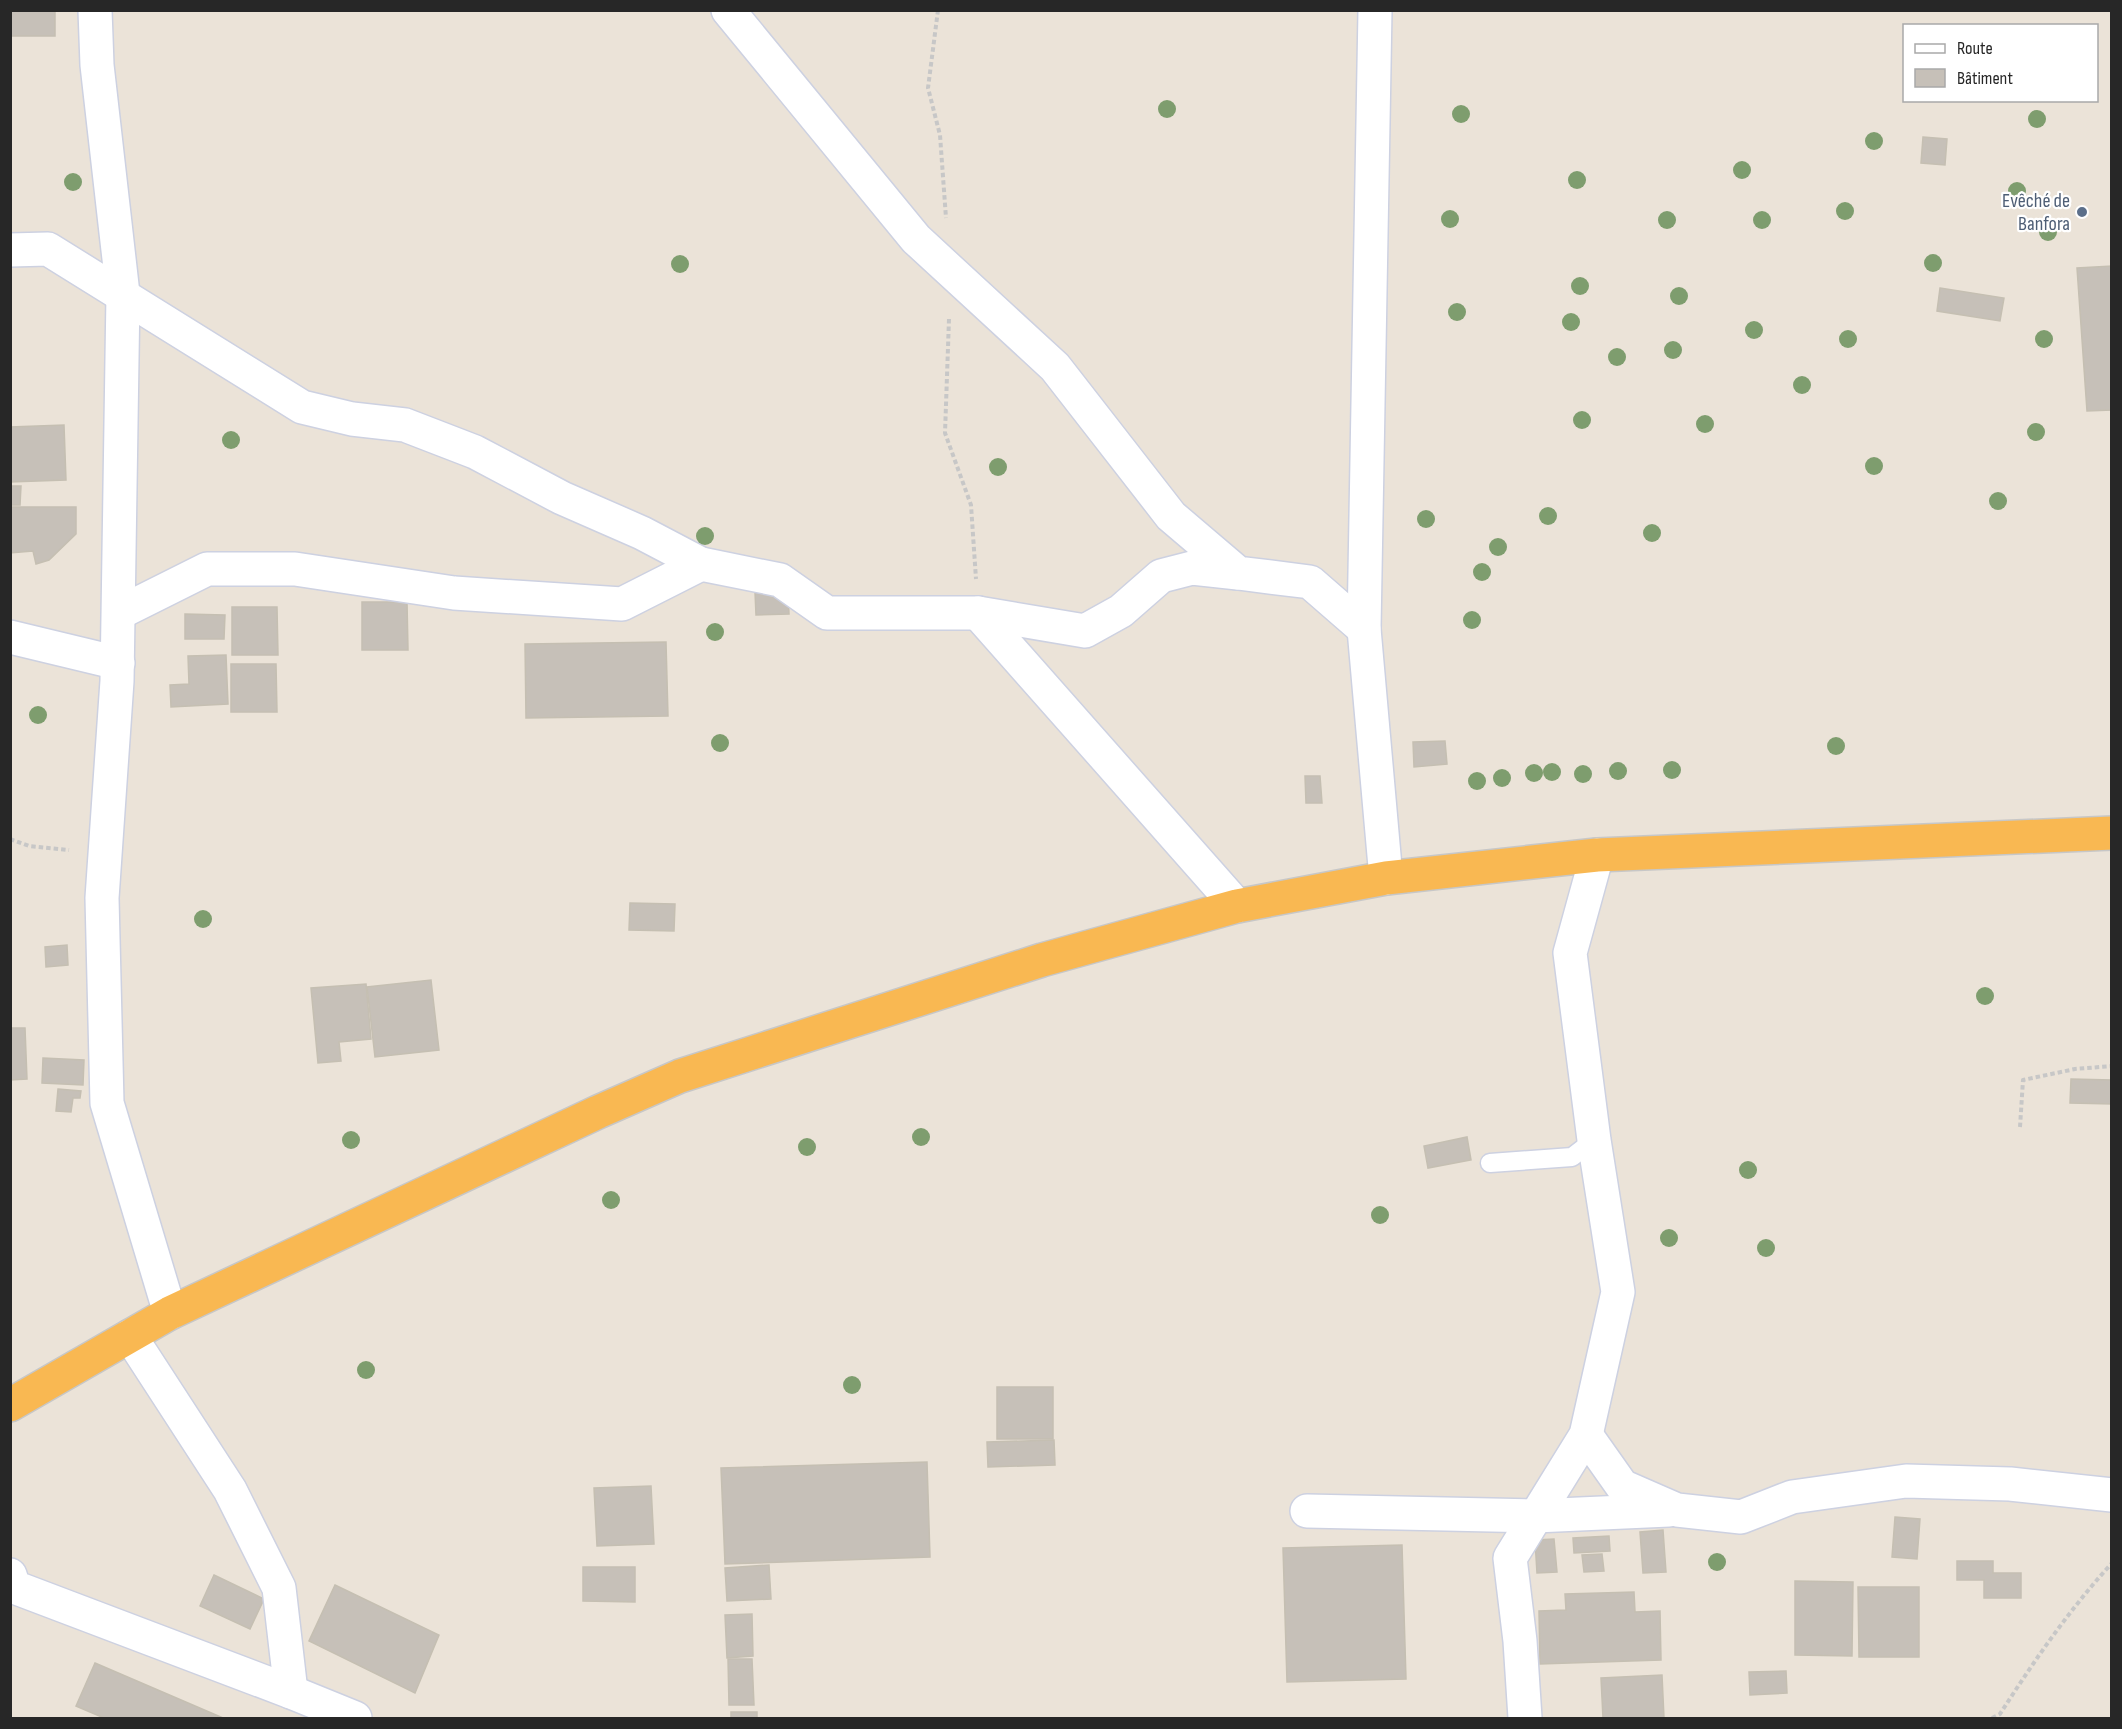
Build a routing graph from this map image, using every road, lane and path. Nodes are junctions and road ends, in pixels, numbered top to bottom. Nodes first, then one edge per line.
1 (95, 10) edge
2 (728, 10) edge
3 (1375, 10) edge
4 (10, 250) edge
5 (123, 294) junction
6 (701, 564) junction
7 (1238, 573) junction
8 (119, 613) junction
9 (978, 613) junction
10 (1364, 629) junction
11 (10, 637) edge
12 (118, 663) junction
13 (2112, 833) edge
14 (10, 839) edge
15 (106, 853) junction
16 (1597, 855) junction
17 (1386, 878) junction
18 (1237, 906) junction
19 (2112, 1066) edge
20 (2020, 1127) dead end
21 (1594, 1140) junction
22 (1491, 1163) dead end
23 (170, 1313) junction
24 (130, 1336) junction
25 (10, 1405) edge
26 (1587, 1435) junction
27 (2112, 1495) edge
28 (1677, 1510) junction
29 (1307, 1511) dead end
30 (1535, 1516) junction
31 (2112, 1563) edge
32 (10, 1575) edge
33 (291, 1692) junction
34 (355, 1719) edge
35 (1525, 1719) edge
36 (1992, 1719) edge

1 - 5 street
2 - 7 street
3 - 10 street
4 - 5 street
5 - 6 street
5 - 8 street
6 - 8 street
6 - 9 street
7 - 9 street
7 - 10 street
8 - 12 street
9 - 18 street
10 - 17 street
11 - 12 street
12 - 15 street
13 - 16 highway
14 - 15 path
15 - 23 street
16 - 17 highway
16 - 21 street
17 - 18 highway
18 - 23 highway
19 - 20 path
21 - 22 lane
21 - 26 street
23 - 24 highway
24 - 25 highway
24 - 33 street
26 - 28 street
26 - 30 street
27 - 28 street
28 - 30 street
29 - 30 street
30 - 35 street
31 - 36 path
32 - 33 street
33 - 34 street

